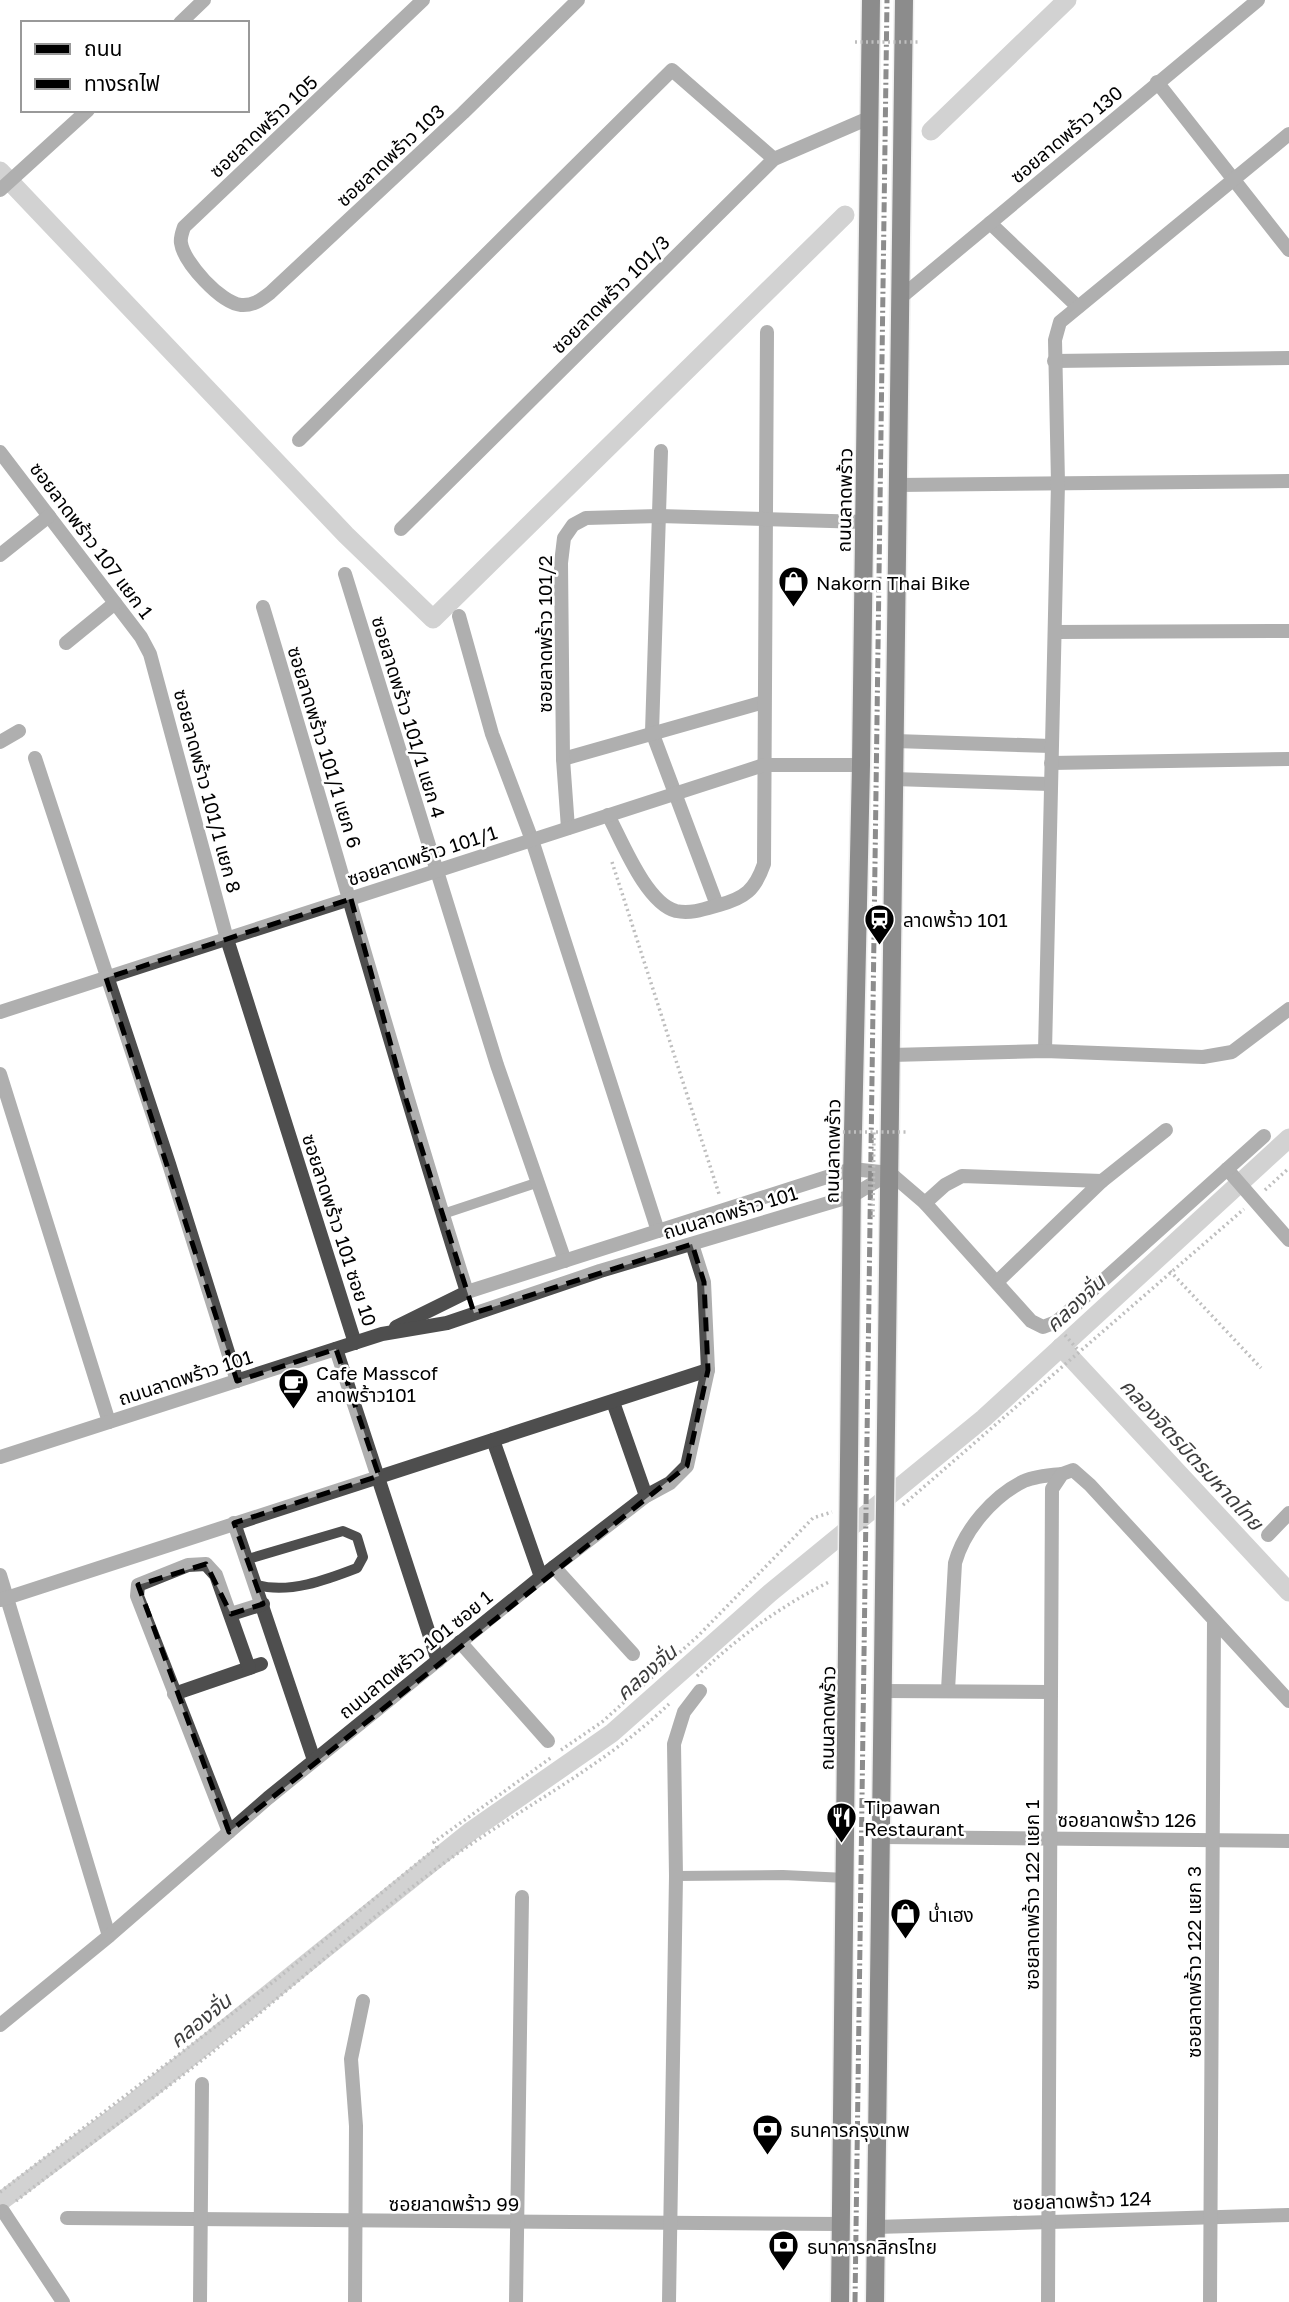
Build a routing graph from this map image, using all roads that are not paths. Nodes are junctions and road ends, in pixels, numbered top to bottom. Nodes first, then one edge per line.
1 (204, 0) edge
2 (424, 0) edge
3 (578, 0) edge
4 (871, 0) edge
5 (904, 0) edge
6 (1258, 0) edge
7 (182, 21) edge
8 (1157, 82) junction
9 (86, 112) edge
10 (869, 118) junction
11 (1289, 134) edge
12 (774, 159) junction
13 (1235, 179) junction
14 (0, 190) edge
15 (990, 223) junction
16 (1289, 250) edge
17 (215, 291) joint
18 (900, 298) junction
19 (1078, 307) junction
20 (767, 332) dead end
21 (1289, 358) edge
22 (1054, 361) junction
23 (299, 440) dead end
24 (661, 451) dead end
25 (0, 452) edge
26 (1289, 481) edge
27 (1058, 482) junction
28 (897, 485) junction
29 (49, 516) junction
30 (659, 516) junction
31 (764, 522) junction
32 (865, 522) junction
33 (401, 529) dead end
34 (0, 555) edge
35 (345, 574) dead end
36 (115, 603) junction
37 (263, 607) dead end
38 (459, 616) dead end
39 (1289, 631) edge
40 (1055, 632) junction
41 (66, 643) dead end
42 (150, 654) joint
43 (764, 702) junction
44 (19, 730) dead end
45 (652, 732) junction
46 (895, 741) junction
47 (0, 742) edge
48 (1051, 746) junction
49 (35, 758) dead end
50 (563, 759) junction
51 (1289, 760) edge
52 (1051, 763) junction
53 (764, 765) junction
54 (861, 765) junction
55 (894, 779) junction
56 (1050, 784) junction
57 (673, 794) junction
58 (608, 815) junction
59 (568, 828) junction
60 (532, 840) junction
61 (436, 871) junction
62 (351, 899) junction
63 (717, 905) junction
64 (227, 939) junction
65 (106, 978) junction
66 (1289, 1009) edge
67 (0, 1012) edge
68 (1045, 1051) junction
69 (891, 1055) junction
70 (0, 1074) edge
71 (288, 1128) joint
72 (1166, 1130) dead end
73 (1264, 1136) dead end
74 (852, 1169) junction
75 (1228, 1170) junction
76 (890, 1173) junction
77 (1102, 1181) junction
78 (536, 1183) junction
79 (852, 1196) junction
80 (926, 1203) junction
81 (443, 1214) junction
82 (658, 1231) junction
83 (1289, 1240) edge
84 (692, 1244) junction
85 (565, 1261) junction
86 (997, 1282) junction
87 (467, 1292) junction
88 (382, 1334) junction
89 (355, 1343) junction
90 (336, 1349) junction
91 (708, 1370) junction
92 (237, 1381) junction
93 (613, 1402) junction
94 (109, 1422) junction
95 (493, 1440) junction
96 (0, 1457) edge
97 (1062, 1474) junction
98 (379, 1476) junction
99 (646, 1496) junction
100 (1289, 1513) edge
101 (234, 1523) junction
102 (1268, 1535) dead end
103 (248, 1559) junction
104 (554, 1567) junction
105 (0, 1575) edge
106 (541, 1577) junction
107 (257, 1586) junction
108 (4, 1598) edge
109 (263, 1604) junction
110 (230, 1614) junction
111 (1214, 1622) junction
112 (460, 1642) junction
113 (633, 1654) dead end
114 (438, 1661) junction
115 (696, 1686) road end
116 (948, 1690) junction
117 (883, 1691) junction
118 (1051, 1692) junction
119 (174, 1694) junction
120 (1289, 1702) edge
121 (548, 1741) dead end
122 (314, 1760) junction
123 (229, 1832) junction
124 (881, 1838) junction
125 (1051, 1839) junction
126 (1213, 1839) junction
127 (1289, 1841) edge
128 (676, 1876) junction
129 (846, 1878) junction
130 (522, 1897) dead end
131 (109, 1936) junction
132 (363, 2001) dead end
133 (1, 2022) edge
134 (202, 2084) dead end
135 (3, 2211) road end
136 (1289, 2215) edge
137 (1210, 2216) junction
138 (67, 2218) dead end
139 (201, 2221) junction
140 (1049, 2221) junction
141 (355, 2222) junction
142 (517, 2222) junction
143 (670, 2223) junction
144 (841, 2224) junction
145 (876, 2227) junction
146 (62, 2302) edge
147 (201, 2302) edge
148 (355, 2302) edge
149 (516, 2302) edge
150 (669, 2302) edge
151 (840, 2302) edge
152 (875, 2302) edge
153 (1048, 2302) edge
154 (1210, 2302) edge

1 - 7 street
2 - 17 street, ซอยลาดพร้าว 105
3 - 17 street, ซอยลาดพร้าว 103
4 - 10 main road, ถนนลาดพร้าว
5 - 18 main road
6 - 8 street, ซอยลาดพร้าว 130
8 - 13 street
8 - 15 street, ซอยลาดพร้าว 130
9 - 14 street
10 - 12 street, ซอยลาดพร้าว 101/3
10 - 32 main road, ถนนลาดพร้าว
11 - 13 street
12 - 23 street
12 - 33 street, ซอยลาดพร้าว 101/3
13 - 16 street
13 - 19 street
15 - 18 street, ซอยลาดพร้าว 130
15 - 19 street
18 - 28 main road
19 - 22 street
20 - 31 street
21 - 22 street
22 - 27 street
24 - 30 street
25 - 29 street, ซอยลาดพร้าว 107 แยก 1
26 - 27 street
27 - 28 street
27 - 40 street
28 - 46 main road
29 - 34 street
29 - 36 street, ซอยลาดพร้าว 107 แยก 1
30 - 31 street, ซอยลาดพร้าว 101/2
30 - 45 street
30 - 50 street, ซอยลาดพร้าว 101/2
31 - 32 street, ซอยลาดพร้าว 101/2
31 - 43 street
32 - 54 main road, ถนนลาดพร้าว
35 - 61 street, ซอยลาดพร้าว 101/1 แยก 4
36 - 41 street
36 - 42 street, ซอยลาดพร้าว 107 แยก 1
37 - 62 street, ซอยลาดพร้าว 101/1 แยก 6
38 - 60 street
39 - 40 street
40 - 48 street
42 - 64 street, ซอยลาดพร้าว 101/1 แยก 8
43 - 45 street
43 - 53 street
44 - 47 street
45 - 50 street
45 - 57 street
46 - 48 street
46 - 55 main road
48 - 52 street
49 - 65 street
50 - 59 street, ซอยลาดพร้าว 101/2
51 - 52 street
52 - 56 street
53 - 54 street, ซอยลาดพร้าว 101/1
53 - 57 street, ซอยลาดพร้าว 101/1
53 - 63 street
54 - 74 main road, ถนนลาดพร้าว
55 - 56 street
55 - 69 main road
56 - 68 street
57 - 58 street, ซอยลาดพร้าว 101/1
57 - 63 street
58 - 59 street, ซอยลาดพร้าว 101/1
58 - 63 street
59 - 60 street, ซอยลาดพร้าว 101/1
60 - 61 street, ซอยลาดพร้าว 101/1
60 - 82 street
61 - 62 street, ซอยลาดพร้าว 101/1
61 - 78 street, ซอยลาดพร้าว 101/1 แยก 4
62 - 64 street, ซอยลาดพร้าว 101/1
62 - 81 street, ซอยลาดพร้าว 101/1 แยก 6
64 - 65 street, ซอยลาดพร้าว 101/1
64 - 71 street, ซอยลาดพร้าว 101/1 แยก 8
65 - 67 street, ซอยลาดพร้าว 101/1
65 - 92 street
66 - 68 street
68 - 69 street
69 - 76 main road
70 - 94 street
71 - 89 street, ซอยลาดพร้าว 101 ซอย 10
72 - 77 street
73 - 75 street
74 - 76 street, ถนนลาดพร้าว 101
74 - 79 main road, ถนนลาดพร้าว
74 - 82 street, ถนนลาดพร้าว 101
75 - 83 street
75 - 86 street
76 - 79 street, ถนนลาดพร้าว 101
76 - 80 street
76 - 117 main road
77 - 80 street
77 - 86 street
78 - 81 lane
78 - 85 street, ซอยลาดพร้าว 101/1 แยก 4
79 - 84 street, ถนนลาดพร้าว 101
79 - 129 main road, ถนนลาดพร้าว
80 - 86 street
81 - 87 street, ซอยลาดพร้าว 101/1 แยก 6
82 - 85 street, ถนนลาดพร้าว 101
84 - 88 street, ถนนลาดพร้าว 101
84 - 91 street, ถนนลาดพร้าว 101 ซอย 1
85 - 87 street, ถนนลาดพร้าว 101
87 - 88 street, ถนนลาดพร้าว 101
88 - 89 street, ถนนลาดพร้าว 101
89 - 90 street, ถนนลาดพร้าว 101
90 - 92 street, ถนนลาดพร้าว 101
90 - 98 street
91 - 93 street
91 - 99 street, ถนนลาดพร้าว 101 ซอย 1
92 - 94 street, ถนนลาดพร้าว 101
93 - 95 street
93 - 99 street
94 - 96 street, ถนนลาดพร้าว 101
95 - 98 street
95 - 106 street
97 - 111 street
97 - 116 street
97 - 118 street, ซอยลาดพร้าว 122 แยก 1
98 - 101 street
98 - 114 street
99 - 104 street, ถนนลาดพร้าว 101 ซอย 1
100 - 102 street
101 - 103 street
101 - 108 street
103 - 107 street
103 - 107 lane
104 - 106 street, ถนนลาดพร้าว 101 ซอย 1
104 - 113 street
105 - 108 street
106 - 112 street, ถนนลาดพร้าว 101 ซอย 1
107 - 109 street
108 - 131 street
109 - 110 street
109 - 122 street
110 - 119 street
110 - 119 street
111 - 120 street
111 - 126 street, ซอยลาดพร้าว 122 แยก 3
112 - 114 street, ถนนลาดพร้าว 101 ซอย 1
112 - 121 street
114 - 122 street, ถนนลาดพร้าว 101 ซอย 1
115 - 128 street
116 - 117 street
116 - 118 street
117 - 124 main road
118 - 125 street, ซอยลาดพร้าว 122 แยก 1
119 - 123 street
122 - 123 street, ถนนลาดพร้าว 101 ซอย 1
123 - 131 street, ถนนลาดพร้าว 101 ซอย 1
124 - 125 street, ซอยลาดพร้าว 126
124 - 145 main road
125 - 126 street, ซอยลาดพร้าว 126
125 - 140 street, ซอยลาดพร้าว 122 แยก 1
126 - 127 street, ซอยลาดพร้าว 126
126 - 137 street, ซอยลาดพร้าว 122 แยก 3
128 - 129 lane
128 - 143 street
129 - 144 main road, ถนนลาดพร้าว
130 - 142 street
131 - 133 street, ถนนลาดพร้าว 101 ซอย 1
132 - 141 street
134 - 139 street
135 - 146 street
136 - 137 street, ซอยลาดพร้าว 124
137 - 140 street, ซอยลาดพร้าว 124
137 - 154 street, ซอยลาดพร้าว 122 แยก 3
138 - 139 street, ซอยลาดพร้าว 99
139 - 141 street, ซอยลาดพร้าว 99
139 - 147 street
140 - 145 street, ซอยลาดพร้าว 124
140 - 153 street, ซอยลาดพร้าว 122 แยก 1
141 - 142 street, ซอยลาดพร้าว 99
141 - 148 street
142 - 143 street, ซอยลาดพร้าว 99
142 - 149 street
143 - 144 street, ซอยลาดพร้าว 99
143 - 150 street
144 - 151 main road, ถนนลาดพร้าว
145 - 152 main road

